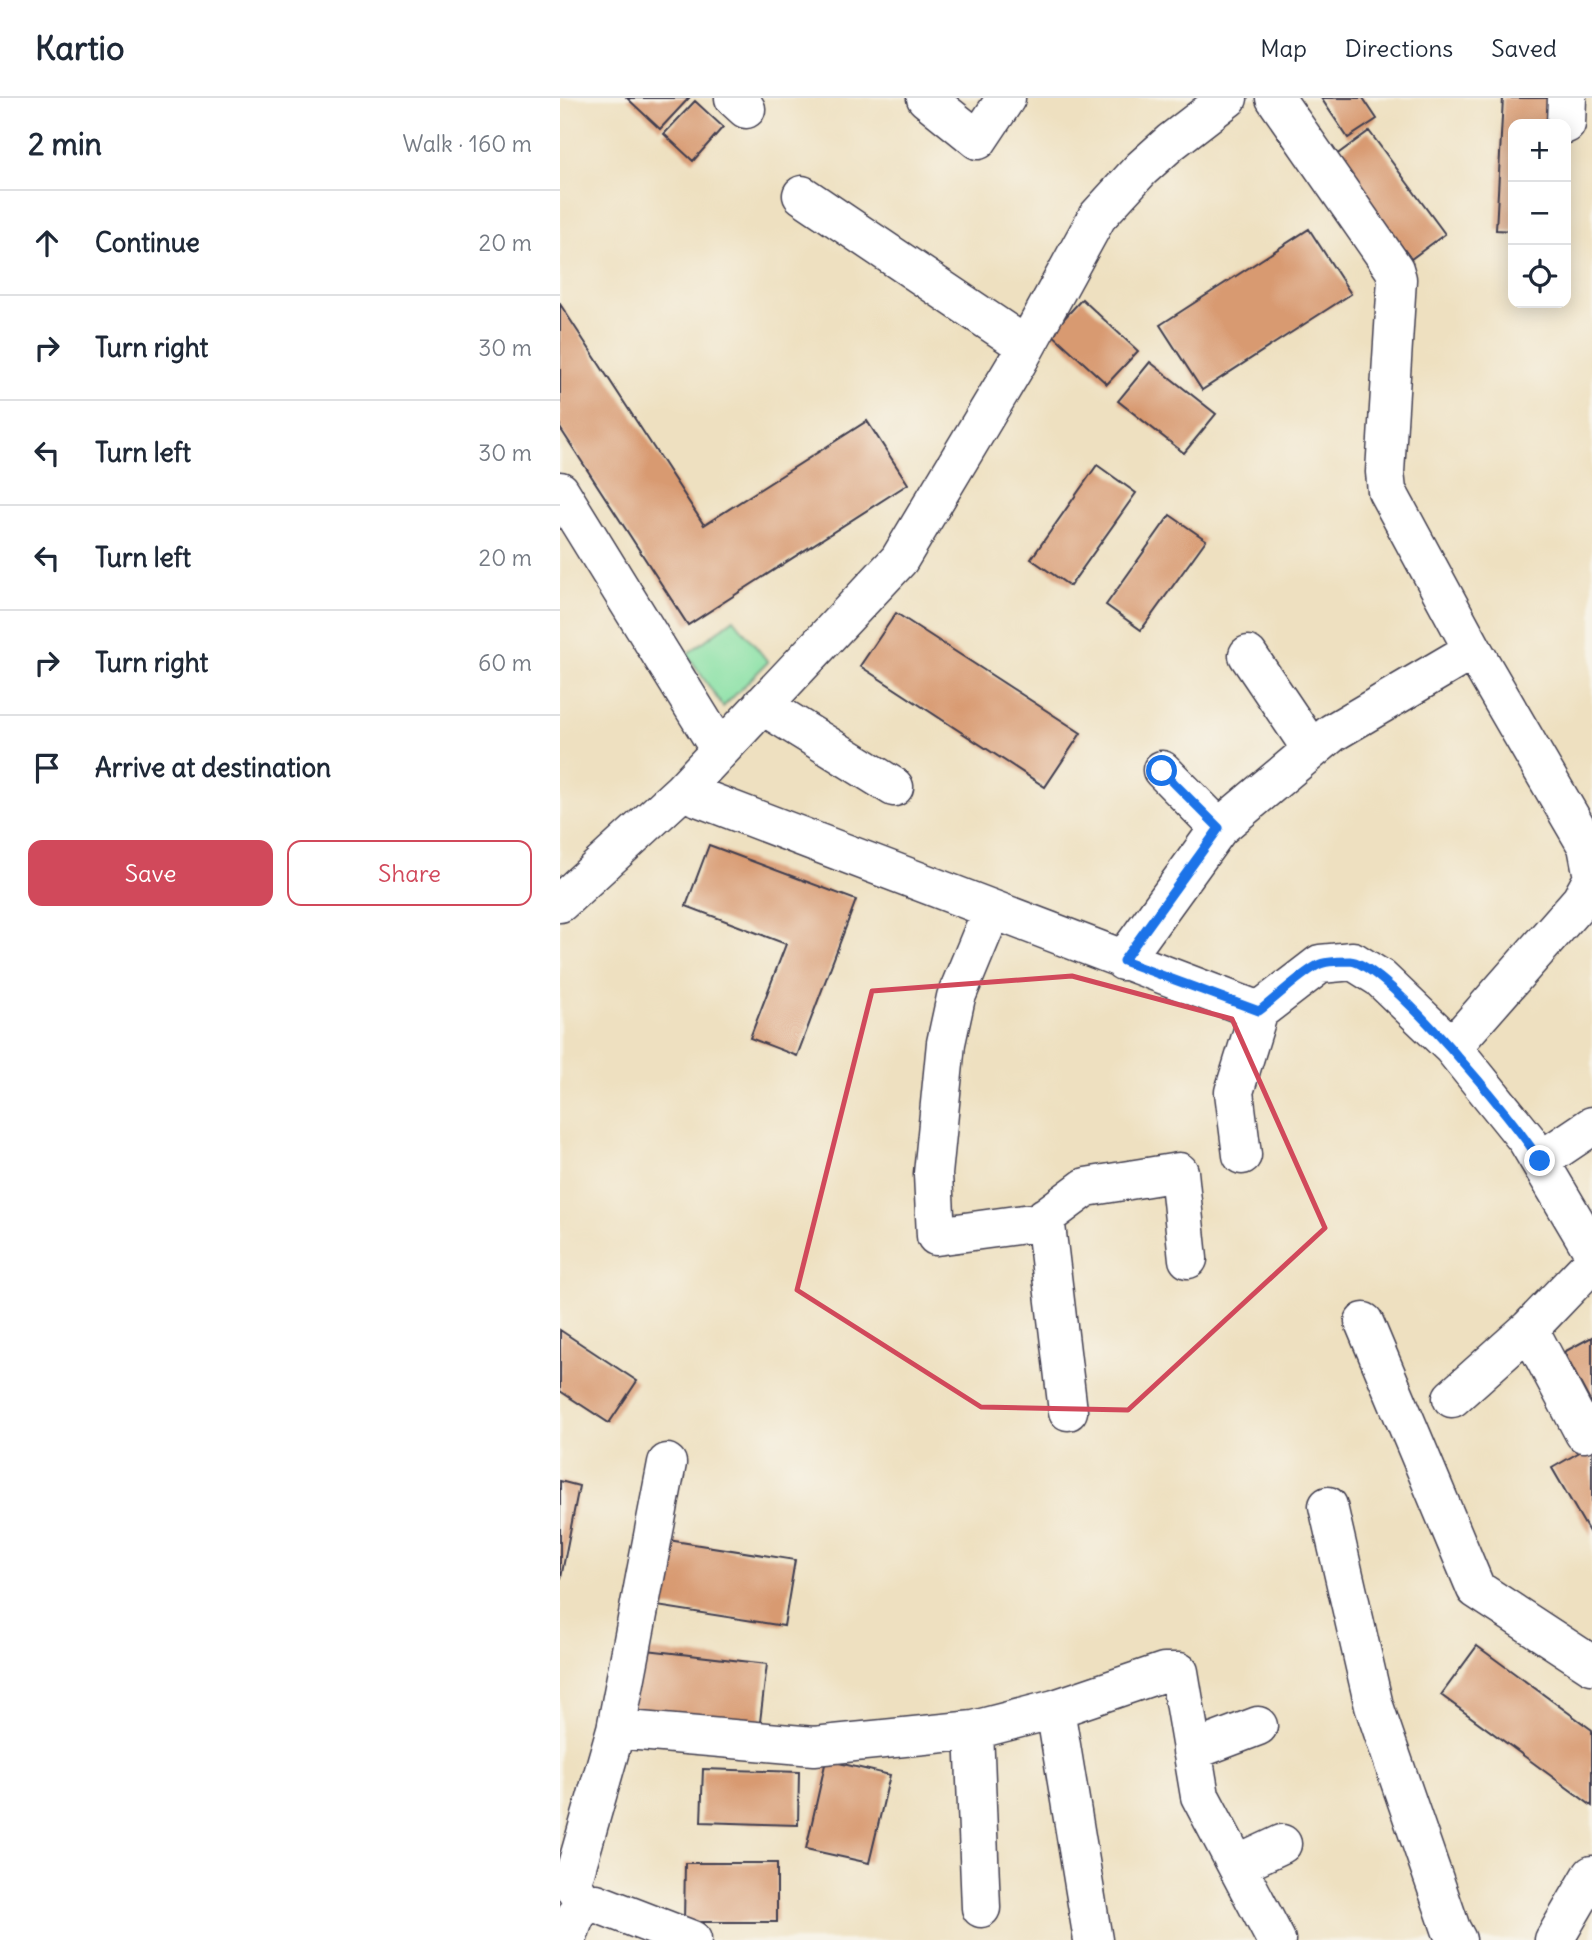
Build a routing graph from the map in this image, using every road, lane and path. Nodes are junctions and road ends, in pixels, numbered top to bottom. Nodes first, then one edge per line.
1 (926, 98) edge
2 (1006, 98) edge
3 (1228, 98) edge
4 (1275, 98) edge
5 (1567, 98) edge
6 (1566, 119) edge
7 (802, 195) dead end
8 (1026, 346) junction
9 (560, 491) edge
10 (1473, 650) junction
11 (1248, 655) dead end
12 (762, 705) junction
13 (720, 750) junction
14 (1311, 750) junction
15 (1162, 771) dead end
16 (894, 788) dead end
17 (682, 791) junction
18 (1219, 828) junction
19 (1592, 872) edge
20 (1592, 880) edge
21 (560, 903) edge
22 (992, 910) junction
23 (1123, 961) junction
24 (1259, 1011) junction
25 (1452, 1047) junction
26 (1592, 1126) edge
27 (1242, 1155) dead end
28 (1540, 1161) junction
29 (1045, 1217) junction
30 (1592, 1250) edge
31 (1188, 1259) dead end
32 (1592, 1263) edge
33 (1364, 1322) dead end
34 (1529, 1329) junction
35 (1452, 1398) dead end
36 (1068, 1411) dead end
37 (1584, 1433) dead end
38 (667, 1463) dead end
39 (1328, 1506) dead end
40 (1592, 1665) edge
41 (1055, 1709) junction
42 (1258, 1726) dead end
43 (616, 1729) junction
44 (974, 1730) junction
45 (1192, 1751) junction
46 (1282, 1844) dead end
47 (1237, 1866) junction
48 (1592, 1875) edge
49 (584, 1905) junction
50 (981, 1908) dead end
51 (567, 1940) edge
52 (692, 1940) edge
53 (1093, 1940) edge
54 (1276, 1940) edge
55 (1457, 1940) edge
56 (1554, 1940) edge

1 - 2 street
3 - 8 street
4 - 10 street
5 - 6 street
7 - 8 street
8 - 12 street
9 - 13 street
10 - 14 street
10 - 19 street
11 - 14 street
12 - 13 street
12 - 16 street
13 - 17 street
14 - 18 street
15 - 18 street
17 - 21 street
17 - 22 street
18 - 23 street
20 - 25 street
22 - 23 street
22 - 29 street
23 - 24 street
24 - 25 street
24 - 27 street
25 - 28 street
26 - 28 street
28 - 30 street
29 - 31 street
29 - 36 street
32 - 34 street
33 - 40 street
34 - 35 street
34 - 37 street
38 - 43 street
39 - 55 street
41 - 44 street
41 - 45 street
41 - 53 street
42 - 45 street
43 - 44 street
43 - 49 street
44 - 50 street
45 - 47 street
46 - 47 street
47 - 54 street
48 - 56 street
49 - 51 street
49 - 52 street

